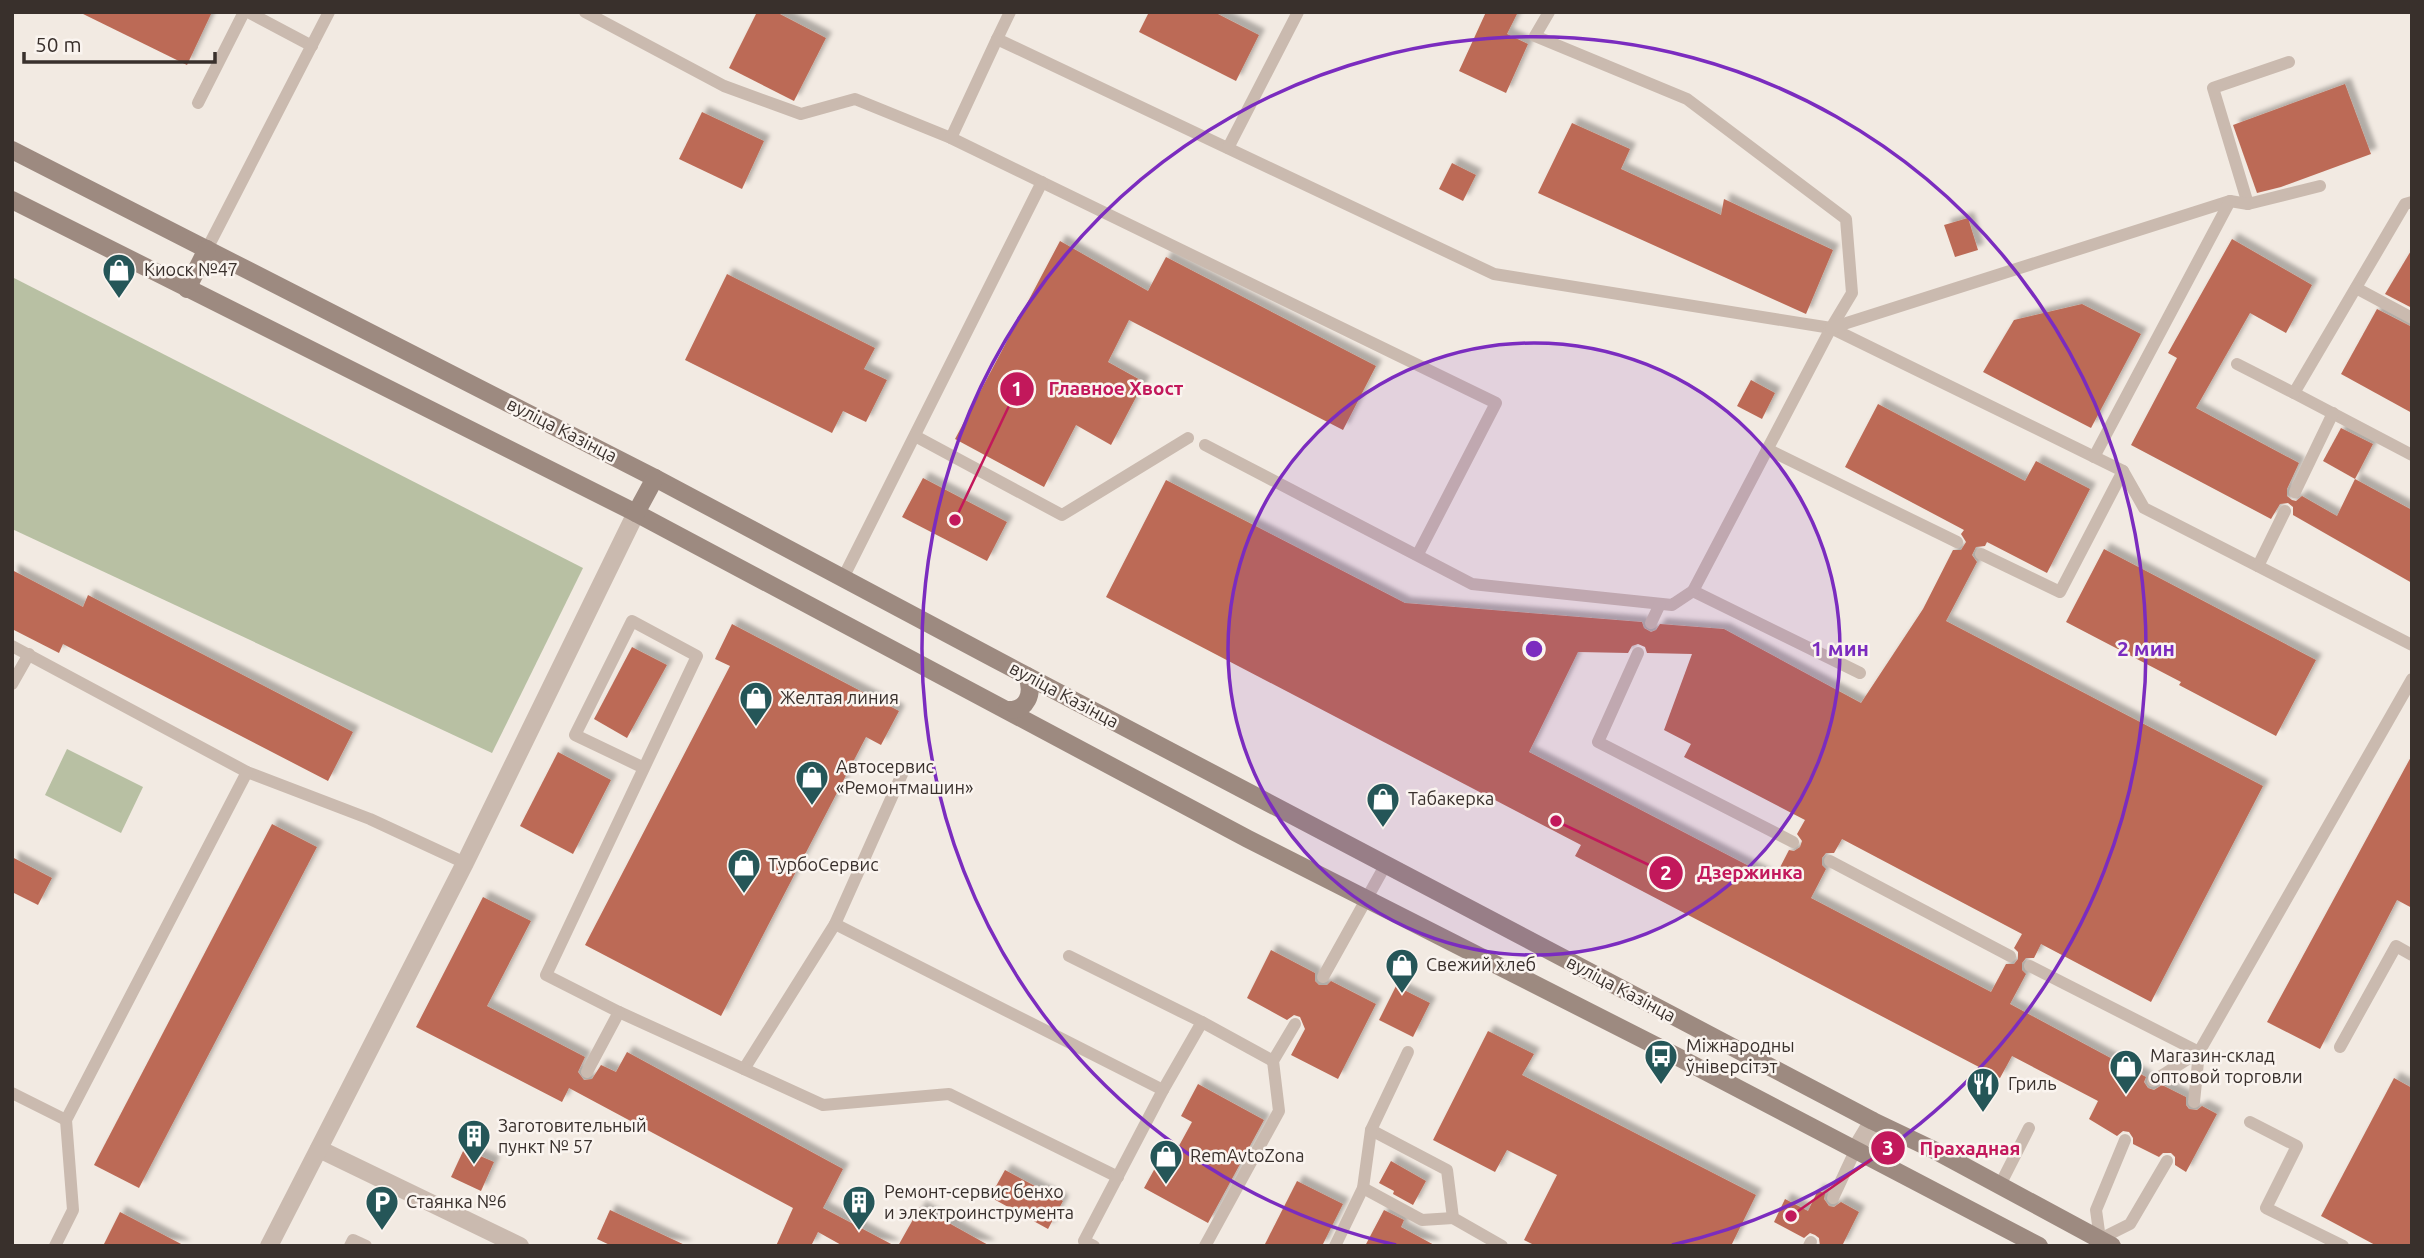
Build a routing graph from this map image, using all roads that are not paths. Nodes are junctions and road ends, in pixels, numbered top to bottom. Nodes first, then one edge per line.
1 (246, 12) edge
2 (330, 12) edge
3 (585, 12) edge
4 (1010, 12) edge
5 (1298, 12) edge
6 (1549, 12) edge
7 (997, 39) junction
8 (312, 46) junction
9 (2289, 62) dead end
10 (198, 103) dead end
11 (951, 138) junction
12 (1228, 148) junction
13 (12, 150) edge
14 (1042, 182) junction
15 (2320, 186) dead end
16 (12, 200) edge
17 (2230, 201) junction
18 (2412, 202) edge
19 (2248, 204) junction
20 (207, 249) junction
21 (2356, 288) junction
22 (187, 289) junction
23 (2412, 318) edge
24 (1831, 328) junction
25 (2237, 364) dead end
26 (2294, 393) junction
27 (2333, 414) junction
28 (915, 436) junction
29 (1188, 438) dead end
30 (1205, 445) dead end
31 (1768, 449) junction
32 (2412, 455) edge
33 (2094, 457) junction
34 (2123, 471) junction
35 (655, 478) junction
36 (2295, 492) dead end
37 (2285, 511) dead end
38 (636, 513) junction
39 (1957, 542) dead end
40 (1418, 554) junction
41 (1981, 554) dead end
42 (2258, 566) junction
43 (843, 578) junction
44 (1693, 591) junction
45 (1660, 604) junction
46 (1650, 623) dead end
47 (2412, 645) edge
48 (12, 646) edge
49 (1638, 653) dead end
50 (29, 654) junction
51 (1860, 673) dead end
52 (1027, 676) junction
53 (2412, 679) edge
54 (12, 684) edge
55 (1007, 710) junction
56 (644, 768) junction
57 (247, 772) junction
58 (903, 772) dead end
59 (1793, 842) dead end
60 (1830, 861) dead end
61 (465, 863) junction
62 (1386, 864) junction
63 (1367, 898) junction
64 (835, 924) junction
65 (2412, 955) edge
66 (1069, 956) dead end
67 (2010, 956) dead end
68 (2030, 965) dead end
69 (1323, 977) dead end
70 (619, 1012) junction
71 (1202, 1022) junction
72 (1295, 1024) dead end
73 (2340, 1047) dead end
74 (1408, 1052) dead end
75 (2199, 1052) junction
76 (1273, 1061) junction
77 (744, 1069) junction
78 (587, 1072) dead end
79 (2153, 1081) dead end
80 (1163, 1090) junction
81 (12, 1093) edge
82 (2194, 1102) dead end
83 (66, 1120) junction
84 (1873, 1121) junction
85 (2250, 1122) dead end
86 (2029, 1128) dead end
87 (1371, 1130) junction
88 (2125, 1140) dead end
89 (319, 1149) junction
90 (1855, 1151) junction
91 (2167, 1161) dead end
92 (1118, 1177) junction
93 (2000, 1185) junction
94 (1363, 1188) junction
95 (1833, 1198) dead end
96 (1453, 1217) junction
97 (2103, 1244) edge
98 (55, 1246) edge
99 (269, 1246) edge
100 (350, 1246) edge
101 (366, 1246) edge
102 (520, 1246) edge
103 (1094, 1246) edge
104 (1205, 1246) edge
105 (1335, 1246) edge
106 (1502, 1246) edge
107 (2039, 1246) edge
108 (2343, 1246) edge

1 - 8 lane
1 - 10 lane
2 - 8 lane
3 - 11 lane
4 - 7 lane
5 - 12 lane
6 - 24 lane
7 - 11 lane
7 - 12 lane
8 - 20 lane
9 - 19 lane
11 - 14 lane
12 - 24 lane
13 - 20 main road, вуліца Казінца
14 - 28 lane
14 - 40 lane
15 - 19 lane
16 - 22 main road, вуліца Казінца
17 - 19 lane
17 - 24 lane
17 - 33 lane
18 - 21 lane
20 - 22 main road
20 - 35 main road, вуліца Казінца
21 - 23 lane
21 - 26 lane
22 - 38 main road, вуліца Казінца
24 - 31 lane
24 - 33 lane
25 - 26 lane
26 - 27 lane
27 - 32 lane
27 - 36 lane
28 - 29 lane
28 - 43 lane
30 - 40 lane
31 - 39 lane
31 - 44 lane
33 - 34 lane
34 - 41 lane
34 - 42 lane
35 - 38 main road
35 - 43 main road, вуліца Казінца
37 - 42 lane
38 - 55 main road, вуліца Казінца
38 - 61 street
40 - 45 lane
42 - 47 lane
43 - 52 main road, вуліца Казінца
44 - 45 lane
44 - 51 lane
45 - 46 lane
48 - 50 lane
49 - 59 lane
50 - 54 lane
50 - 57 lane
52 - 55 main road
52 - 62 main road, вуліца Казінца
53 - 75 lane
55 - 63 main road, вуліца Казінца
56 - 56 lane
56 - 70 lane
57 - 61 lane
57 - 83 lane
58 - 64 lane
60 - 67 lane
61 - 89 street
62 - 63 lane
62 - 84 main road, вуліца Казінца
63 - 69 lane
63 - 90 main road, вуліца Казінца
64 - 77 lane
64 - 80 lane
65 - 73 lane
66 - 71 lane
68 - 75 lane
70 - 77 lane
70 - 78 lane
71 - 76 lane
71 - 80 lane
72 - 76 lane
74 - 87 lane
75 - 79 lane
75 - 82 lane
76 - 104 lane
77 - 92 lane
80 - 92 lane
81 - 83 lane
83 - 98 lane
84 - 90 street
84 - 93 main road, вуліца Казінца
85 - 108 lane
86 - 93 lane
87 - 94 lane
87 - 96 lane
88 - 97 lane
89 - 99 street
89 - 102 street
90 - 95 lane
90 - 107 main road, вуліца Казінца
91 - 97 lane
92 - 103 lane
93 - 97 main road, вуліца Казінца
94 - 96 lane
94 - 105 lane
96 - 106 lane
100 - 101 lane

